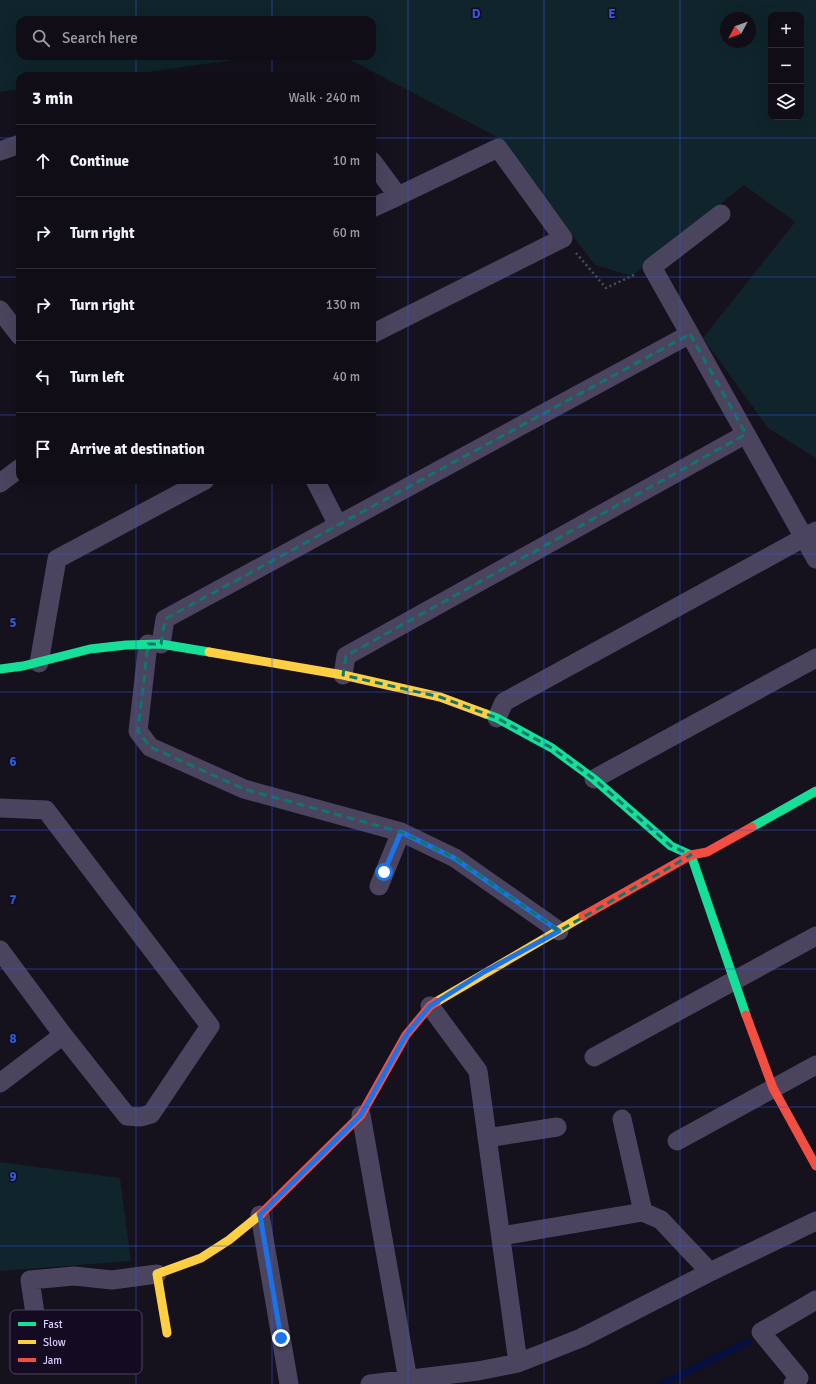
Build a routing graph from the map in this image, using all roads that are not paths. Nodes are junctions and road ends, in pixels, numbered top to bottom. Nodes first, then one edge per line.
1 (16, 146) edge
2 (0, 151) edge
3 (376, 166) edge
4 (398, 196) junction
5 (376, 206) edge
6 (721, 214) dead end
7 (0, 310) edge
8 (16, 331) edge
9 (376, 332) edge
10 (690, 334) junction
11 (746, 434) junction
12 (16, 471) edge
13 (0, 483) edge
14 (198, 484) edge
15 (317, 484) edge
16 (338, 525) junction
17 (810, 535) edge
18 (816, 559) edge
19 (155, 644) junction
20 (816, 658) edge
21 (39, 663) junction
22 (0, 669) edge
23 (343, 675) junction
24 (497, 718) junction
25 (594, 779) junction
26 (816, 791) edge
27 (0, 808) edge
28 (401, 832) junction
29 (691, 855) junction
30 (379, 886) dead end
31 (559, 931) junction
32 (816, 936) edge
33 (0, 950) edge
34 (735, 980) junction
35 (430, 1006) junction
36 (63, 1035) junction
37 (594, 1057) dead end
38 (816, 1065) edge
39 (0, 1083) edge
40 (773, 1088) junction
41 (361, 1115) junction
42 (622, 1119) dead end
43 (557, 1127) dead end
44 (487, 1138) junction
45 (677, 1141) dead end
46 (816, 1166) edge
47 (643, 1212) junction
48 (260, 1215) junction
49 (816, 1221) edge
50 (502, 1236) junction
51 (710, 1272) junction
52 (157, 1274) junction
53 (816, 1300) edge
54 (34, 1310) edge
55 (167, 1333) dead end
56 (518, 1363) junction
57 (408, 1380) junction
58 (289, 1384) edge
59 (370, 1384) edge
60 (793, 1384) edge

1 - 2 street
3 - 4 street
4 - 5 street
4 - 9 street
6 - 10 street
7 - 8 street
10 - 11 street
10 - 16 street
11 - 17 street
11 - 23 street
12 - 13 street
14 - 21 street
15 - 16 street
16 - 19 street
17 - 18 street
17 - 24 street
19 - 21 street
19 - 23 street
19 - 28 street
20 - 25 street
21 - 22 street
23 - 24 street
24 - 25 street
25 - 29 street
26 - 29 street
27 - 36 street
28 - 30 street
28 - 31 street
29 - 31 street
29 - 34 street
31 - 35 street
32 - 34 street
33 - 36 street
34 - 37 street
34 - 40 street
35 - 41 street
35 - 44 street
36 - 39 street
38 - 40 street
40 - 45 street
40 - 46 street
41 - 48 street
41 - 57 street
42 - 47 street
43 - 44 street
44 - 50 street
47 - 50 street
47 - 51 street
48 - 52 street
48 - 58 street
49 - 51 street
50 - 56 street
51 - 56 street
52 - 54 street
52 - 55 street
53 - 60 street
56 - 57 street
57 - 59 street

